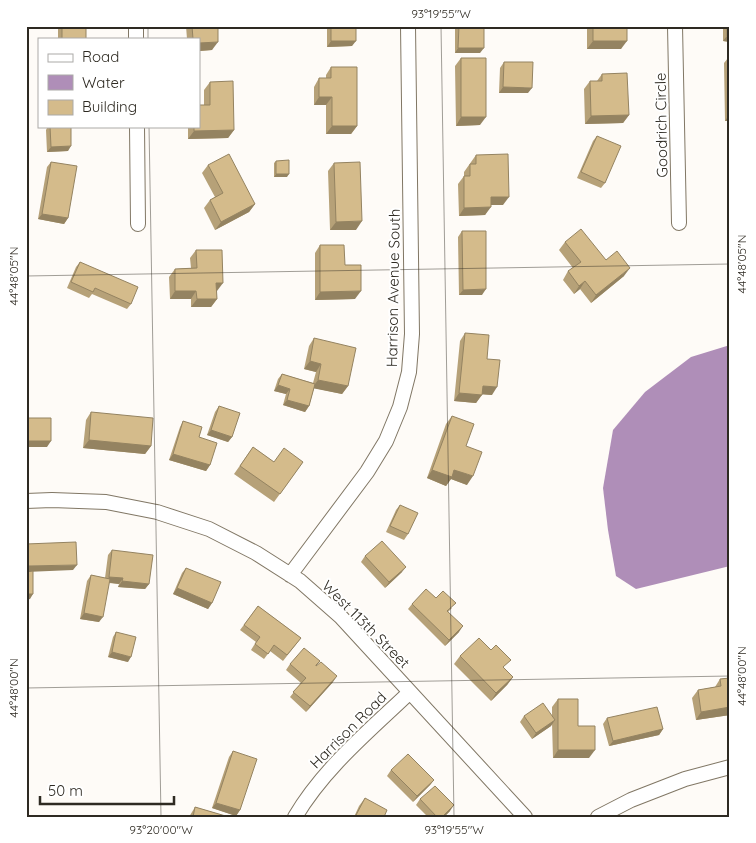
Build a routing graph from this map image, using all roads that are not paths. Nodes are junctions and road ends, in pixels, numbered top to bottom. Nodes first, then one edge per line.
1 (408, 26) edge
2 (675, 26) edge
3 (137, 128) edge
4 (679, 223) dead end
5 (138, 224) dead end
6 (26, 501) edge
7 (290, 575) junction
8 (410, 692) junction
9 (730, 766) edge
10 (295, 817) edge
11 (525, 817) edge
12 (598, 817) edge

1 - 7 street, Harrison Avenue South
2 - 4 street, Goodrich Circle
3 - 5 street
6 - 7 street, West 113th Street
7 - 8 street, West 113th Street
8 - 10 street, Harrison Road
8 - 11 street, West 113th Street
9 - 12 street

